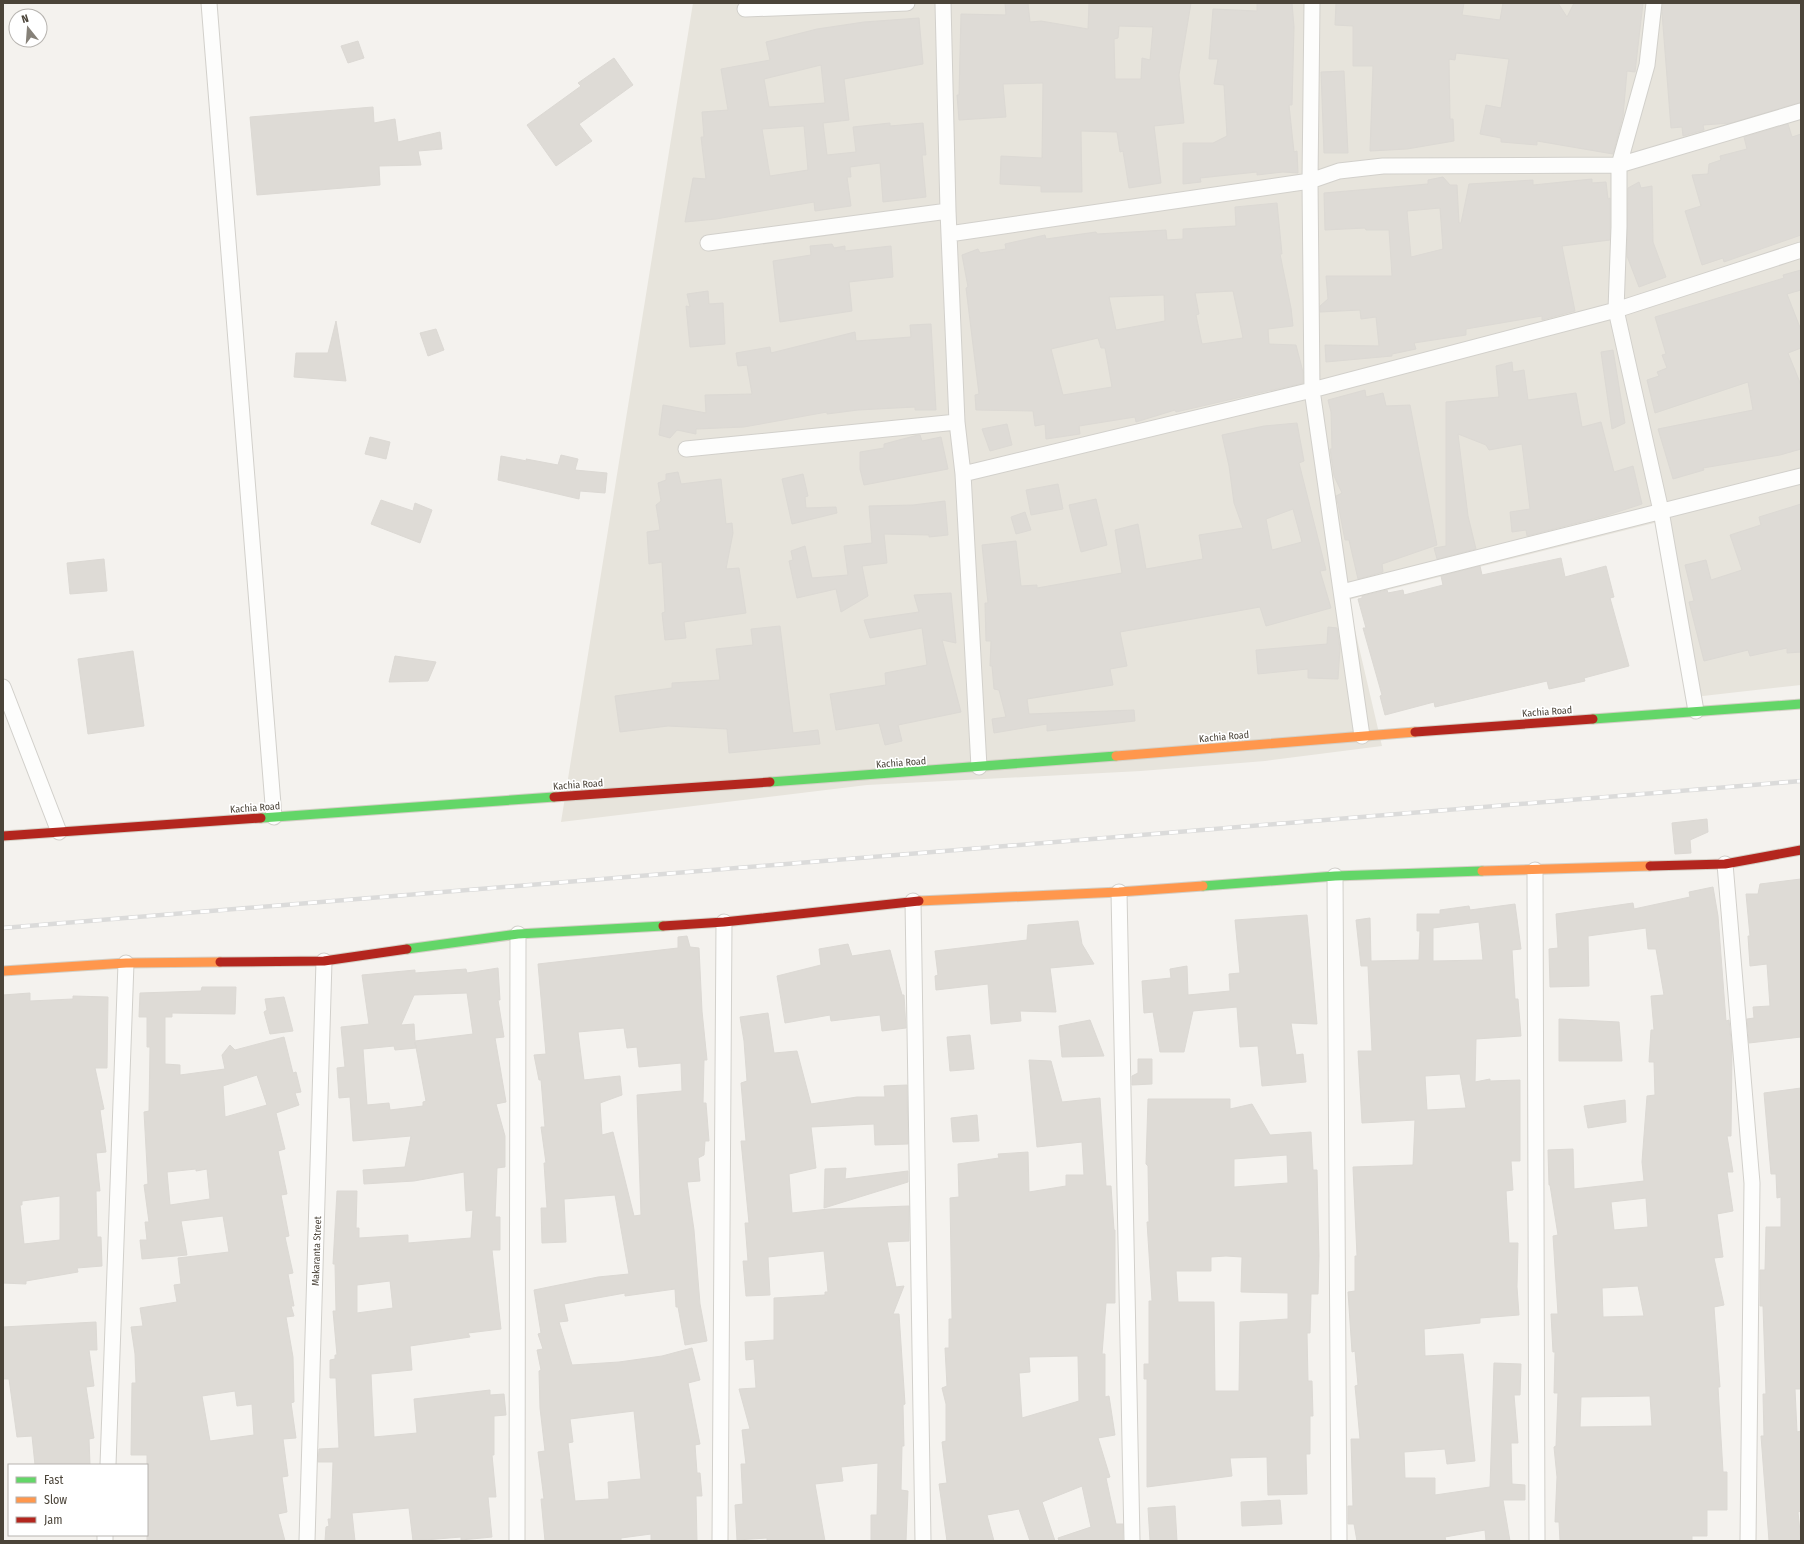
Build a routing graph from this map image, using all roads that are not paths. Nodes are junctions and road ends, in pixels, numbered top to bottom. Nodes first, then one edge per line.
1 (209, 3) edge
2 (907, 3) edge
3 (943, 3) edge
4 (1312, 3) edge
5 (1654, 3) edge
6 (745, 9) dead end
7 (1801, 111) edge
8 (1619, 165) junction
9 (1310, 182) junction
10 (948, 211) junction
11 (949, 234) junction
12 (708, 243) dead end
13 (1801, 250) edge
14 (1616, 310) junction
15 (1312, 390) junction
16 (957, 422) junction
17 (686, 449) dead end
18 (963, 474) junction
19 (1801, 476) edge
20 (1661, 511) junction
21 (1342, 592) junction
22 (3, 687) edge
23 (1801, 704) edge
24 (1696, 711) junction
25 (1362, 736) junction
26 (979, 767) junction
27 (274, 817) junction
28 (59, 832) junction
29 (3, 836) edge
30 (1801, 850) edge
31 (1724, 864) junction
32 (1535, 870) junction
33 (1335, 876) junction
34 (1119, 892) junction
35 (913, 901) junction
36 (724, 922) junction
37 (518, 934) junction
38 (324, 961) junction
39 (126, 963) junction
40 (3, 971) edge
41 (108, 1464) edge
42 (307, 1541) edge
43 (517, 1541) edge
44 (720, 1541) edge
45 (923, 1541) edge
46 (1132, 1541) edge
47 (1339, 1541) edge
48 (1537, 1541) edge
49 (1748, 1541) edge

1 - 27 street
2 - 6 street
3 - 10 street
4 - 9 street
5 - 8 street
7 - 8 street
8 - 9 street
8 - 14 street
9 - 11 street
9 - 15 street
10 - 11 street
10 - 12 street
11 - 16 street
13 - 14 street
14 - 15 street
14 - 20 street
15 - 18 street
15 - 21 street
16 - 17 street
16 - 18 street
18 - 26 street
19 - 20 street
20 - 21 street
20 - 24 street
21 - 25 street
22 - 28 street
23 - 24 street, Kachia Road
24 - 25 street, Kachia Road
25 - 26 street, Kachia Road
26 - 27 street, Kachia Road
27 - 28 street, Kachia Road
28 - 29 street, Kachia Road
30 - 31 street
31 - 32 street
31 - 49 street
32 - 33 street
32 - 48 street
33 - 34 street
33 - 47 street
34 - 35 street
34 - 46 street
35 - 36 street
35 - 45 street
36 - 37 street
36 - 44 street
37 - 38 street
37 - 43 street
38 - 39 street
38 - 42 street, Makaranta Street
39 - 40 street
39 - 41 street

